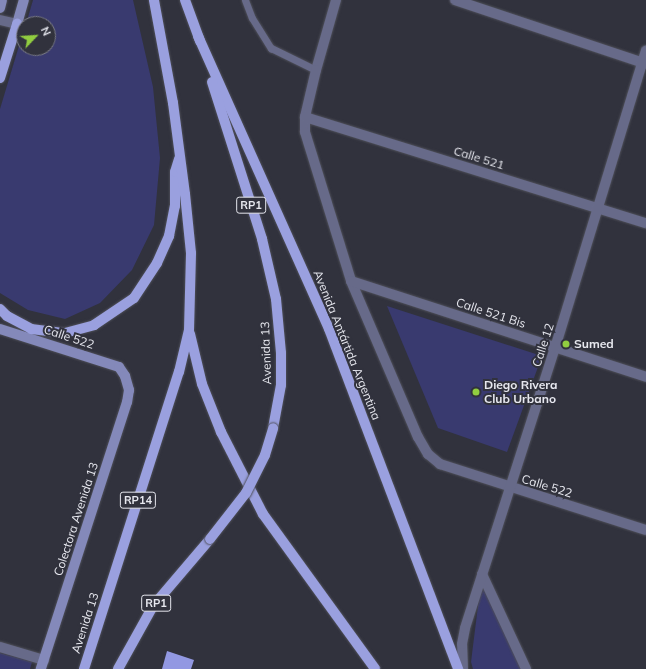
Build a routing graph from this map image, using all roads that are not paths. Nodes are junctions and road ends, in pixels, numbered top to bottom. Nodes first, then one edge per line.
1 (2, 0) edge
2 (24, 0) edge
3 (154, 0) edge
4 (185, 0) edge
5 (245, 0) edge
6 (336, 0) edge
7 (455, 0) edge
8 (0, 8) edge
9 (19, 16) edge
10 (0, 20) edge
11 (16, 24) edge
12 (16, 27) edge
13 (198, 36) junction
14 (646, 51) edge
15 (644, 63) edge
16 (316, 70) junction
17 (0, 78) edge
18 (305, 117) junction
19 (181, 155) junction
20 (599, 209) junction
21 (646, 223) edge
22 (350, 281) junction
23 (0, 309) edge
24 (0, 329) edge
25 (189, 330) junction
26 (555, 348) junction
27 (125, 376) joint
28 (646, 377) edge
29 (509, 488) junction
30 (646, 530) edge
31 (482, 574) junction
32 (0, 647) edge
33 (42, 665) edge
34 (84, 669) edge
35 (118, 669) edge
36 (375, 669) edge
37 (458, 669) edge
38 (463, 669) edge
39 (526, 669) edge

1 - 8 street
2 - 9 street
3 - 19 main road, Avenida 13
4 - 13 main road, Avenida 13 / RP1
5 - 16 lane
6 - 16 street
7 - 15 street
10 - 11 street
12 - 17 main road
13 - 35 main road, Avenida 13 / RP1, bridge
13 - 37 main road, Avenida Antártida Argentina
14 - 15 street, Calle 12
15 - 20 street, Calle 12
16 - 18 street
18 - 20 street, Calle 521
18 - 22 street
19 - 23 main road
19 - 25 main road, Avenida 13
20 - 21 street, Calle 521
20 - 26 street, Calle 12
22 - 26 street, Calle 521 Bis
22 - 29 street, Calle 522
24 - 27 street, Calle 522
25 - 34 main road, Avenida 13 / RP14
25 - 36 main road
26 - 28 street, Calle 521 Bis
26 - 29 street, Calle 12
27 - 33 street, Colectora Avenida 13
29 - 30 street, Calle 522
29 - 31 street, Calle 12
31 - 38 street, Calle 12
31 - 39 street
32 - 33 street

